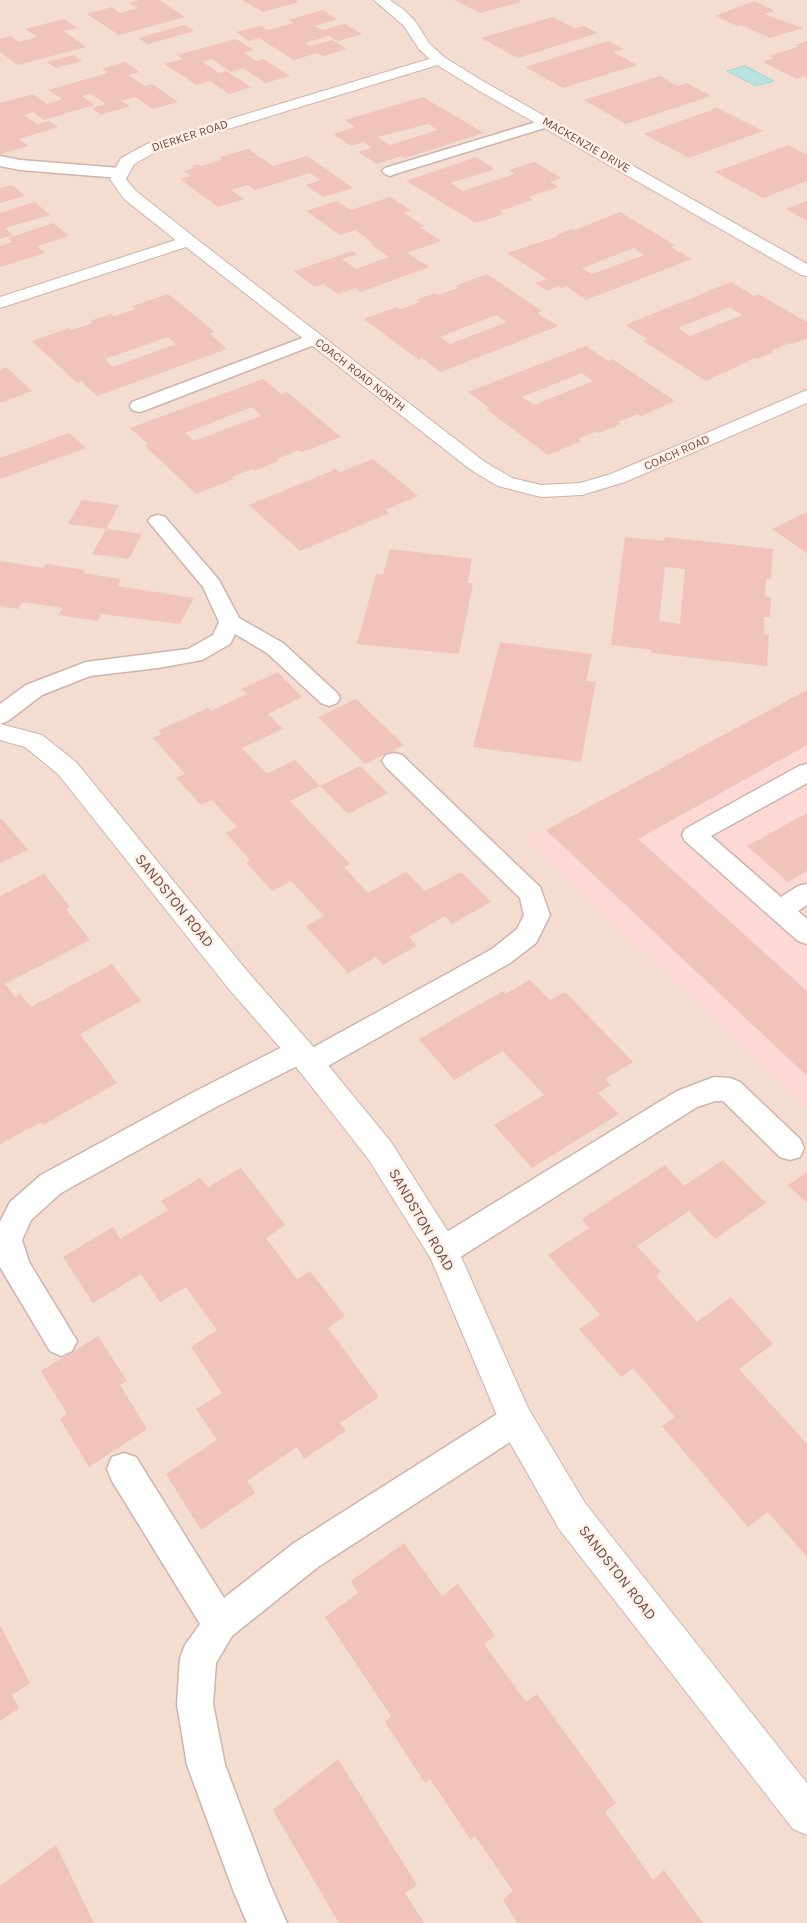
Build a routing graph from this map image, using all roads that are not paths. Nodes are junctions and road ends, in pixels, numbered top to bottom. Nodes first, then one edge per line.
1 (381, 0) edge
2 (439, 60) junction
3 (546, 123) junction
4 (0, 161) edge
5 (390, 171) dead end
6 (120, 173) junction
7 (188, 241) junction
8 (807, 271) edge
9 (0, 303) edge
10 (313, 339) junction
11 (807, 396) edge
12 (139, 406) dead end
13 (541, 491) joint
14 (158, 521) dead end
15 (230, 622) junction
16 (329, 698) dead end
17 (0, 716) edge
18 (0, 732) edge
19 (394, 761) dead end
20 (807, 772) edge
21 (807, 894) edge
22 (780, 910) junction
23 (807, 934) edge
24 (304, 1057) junction
25 (790, 1148) dead end
26 (443, 1251) junction
27 (61, 1341) dead end
28 (516, 1420) junction
29 (124, 1470) dead end
30 (220, 1624) junction
31 (807, 1815) edge
32 (267, 1923) edge

1 - 2 street, MACKENZIE DRIVE
2 - 3 street, MACKENZIE DRIVE
2 - 6 street, DIERKER ROAD
3 - 5 lane
3 - 8 street, MACKENZIE DRIVE
4 - 6 lane
6 - 7 street
7 - 9 street
7 - 10 street, COACH ROAD NORTH
10 - 12 lane
10 - 13 street, COACH ROAD NORTH
11 - 13 street, COACH ROAD
14 - 15 lane
15 - 16 lane
15 - 17 lane
18 - 24 street, SANDSTON ROAD
19 - 24 lane
20 - 22 lane
21 - 22 lane
22 - 23 lane
24 - 26 street, SANDSTON ROAD
24 - 27 lane
25 - 26 lane
26 - 28 street, SANDSTON ROAD
28 - 30 lane
28 - 31 street, SANDSTON ROAD
29 - 30 lane
30 - 32 lane

